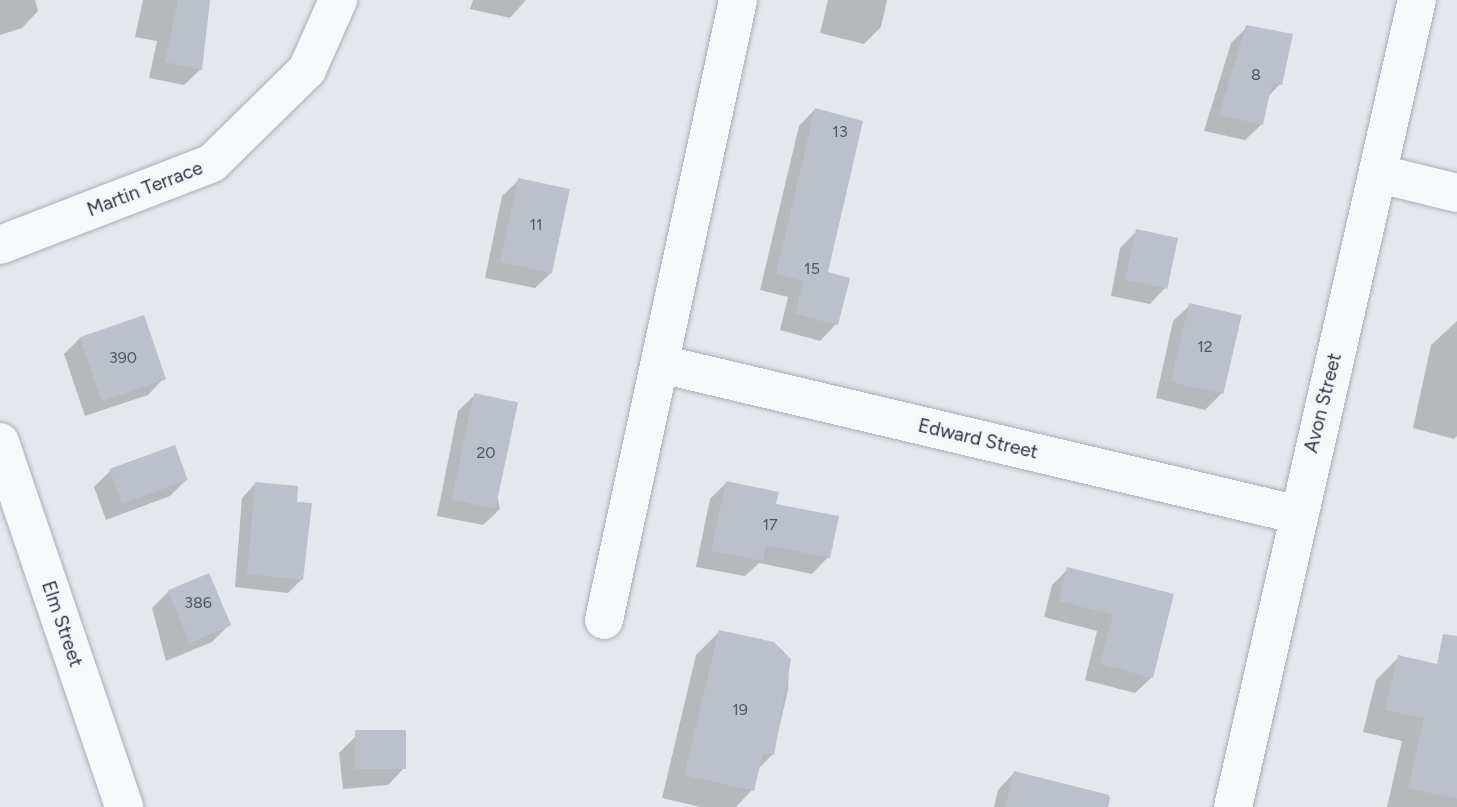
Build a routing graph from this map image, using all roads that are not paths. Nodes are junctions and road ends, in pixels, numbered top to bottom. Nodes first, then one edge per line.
1 (338, 0) edge
2 (738, 0) edge
3 (1417, 0) edge
4 (1380, 174) junction
5 (1457, 192) edge
6 (0, 245) edge
7 (662, 364) junction
8 (0, 442) edge
9 (1296, 514) junction
10 (604, 620) dead end
11 (124, 807) edge
12 (1233, 807) edge

1 - 6 street, Martin Terrace
2 - 7 street
3 - 4 street, Avon Street
4 - 5 street
4 - 9 street, Avon Street
7 - 9 street, Edward Street
7 - 10 street
8 - 11 street, Elm Street
9 - 12 street, Avon Street

